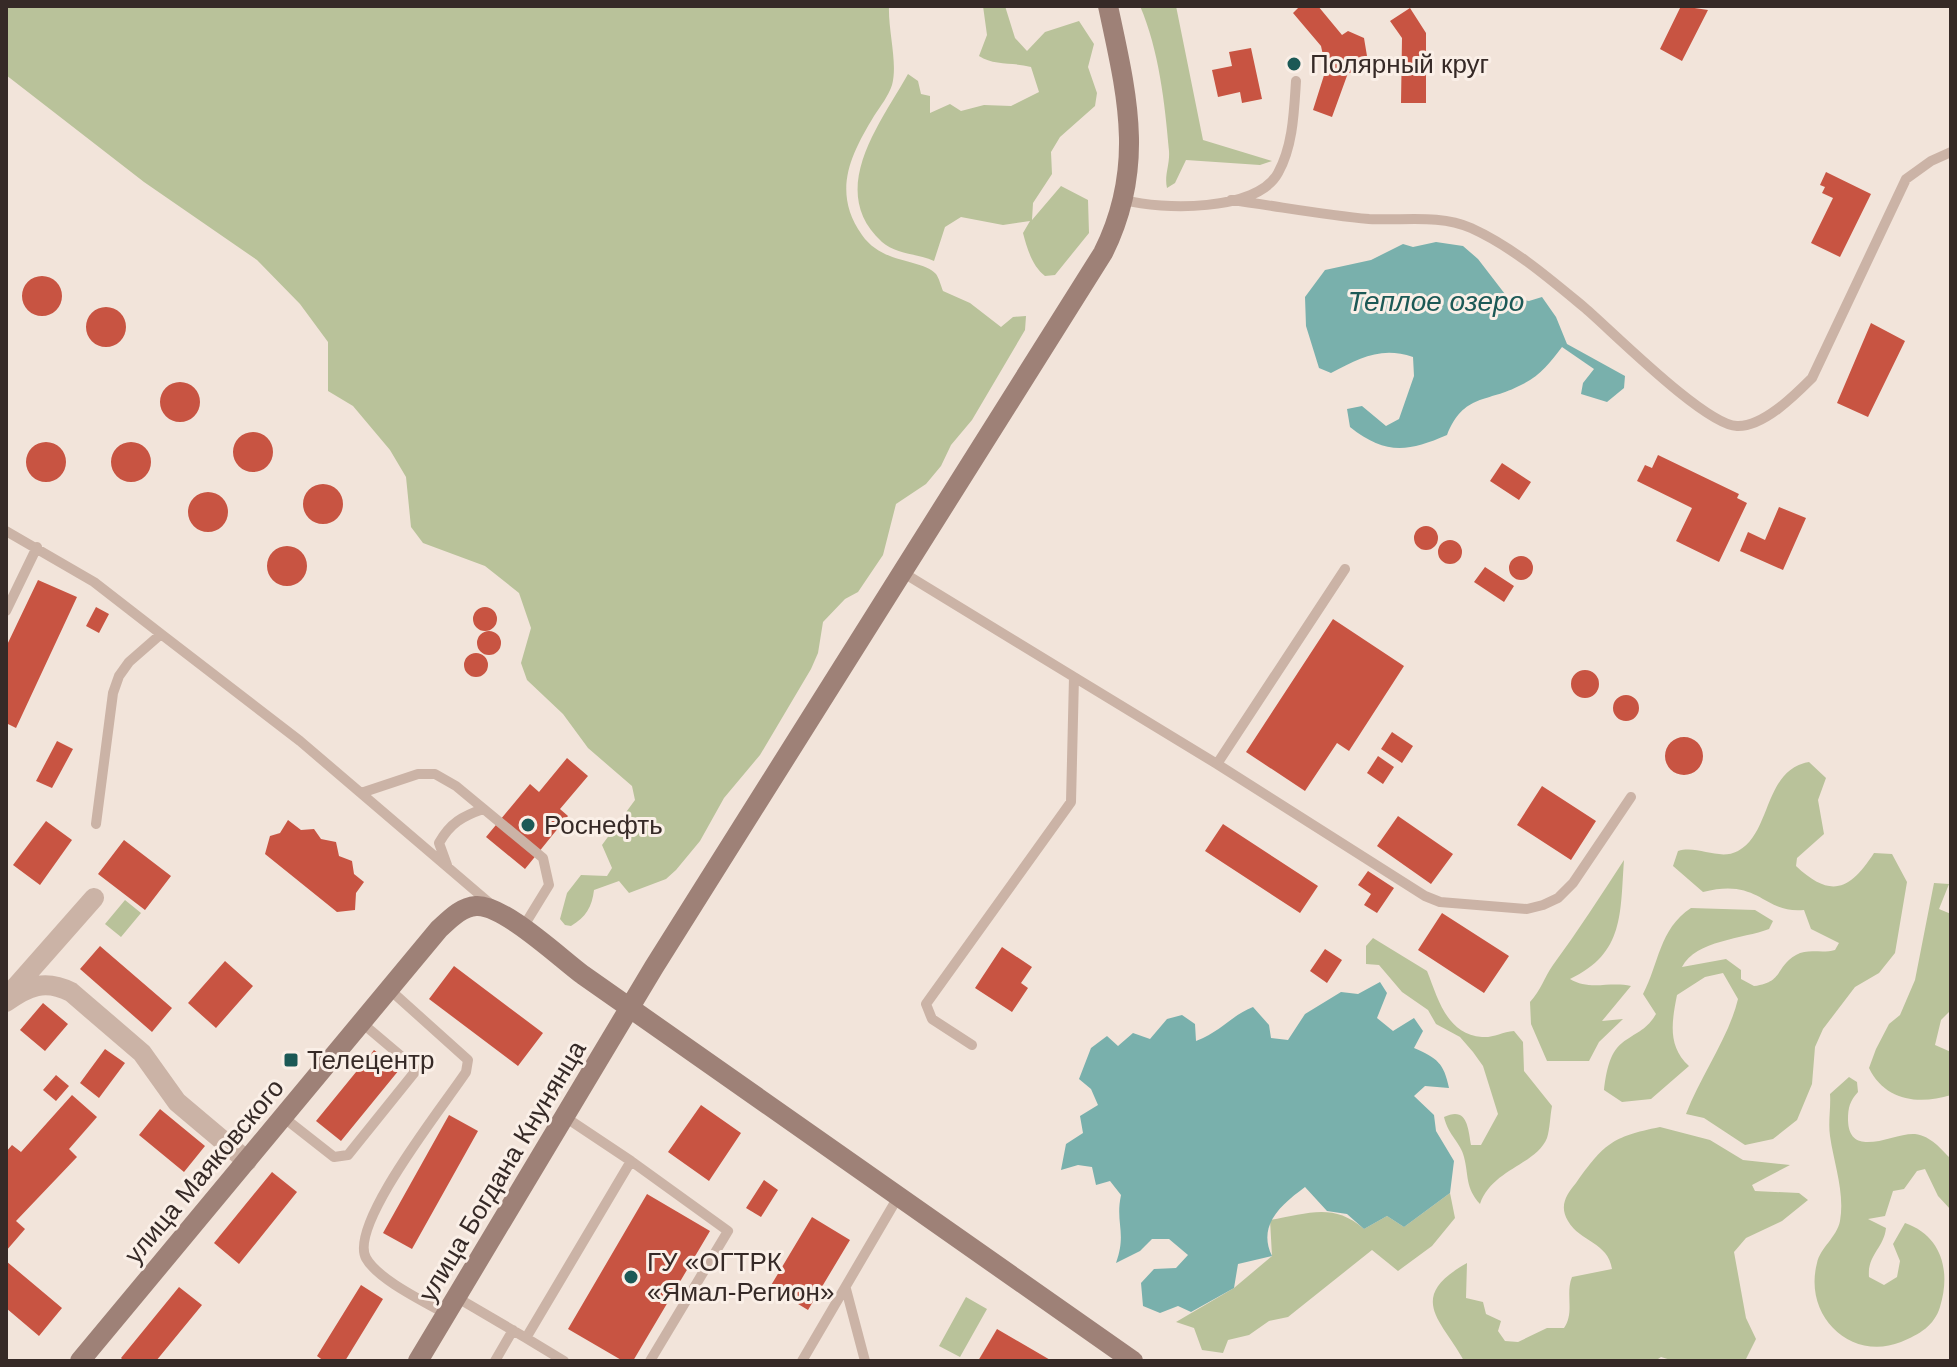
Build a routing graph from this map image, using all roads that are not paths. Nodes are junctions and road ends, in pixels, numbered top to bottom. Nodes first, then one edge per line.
1 (1108, 6) edge
2 (1296, 81) dead end
3 (1951, 152) edge
4 (1125, 200) junction
5 (1231, 200) junction
6 (6, 531) edge
7 (37, 547) junction
8 (1345, 569) dead end
9 (902, 572) junction
10 (6, 611) edge
11 (161, 634) junction
12 (1074, 677) junction
13 (1217, 764) junction
14 (361, 793) junction
15 (1631, 797) dead end
16 (483, 809) junction
17 (96, 824) dead end
18 (447, 866) junction
19 (94, 898) dead end
20 (497, 910) junction
21 (522, 929) junction
22 (389, 989) junction
23 (6, 1000) edge
24 (630, 1008) junction
25 (362, 1023) junction
26 (972, 1045) dead end
27 (283, 1117) junction
28 (565, 1117) junction
29 (247, 1161) junction
30 (631, 1161) junction
31 (898, 1197) junction
32 (846, 1289) junction
33 (451, 1306) junction
34 (513, 1330) junction
35 (526, 1338) junction
36 (80, 1361) edge
37 (418, 1361) edge
38 (495, 1361) edge
39 (564, 1361) edge
40 (650, 1361) edge
41 (802, 1361) edge
42 (865, 1361) edge
43 (1133, 1361) edge

1 - 4 main road, улица Богдана Кнунянца
2 - 5 lane
3 - 5 lane
4 - 5 lane
4 - 9 main road, улица Богдана Кнунянца
6 - 7 lane
7 - 10 lane
7 - 11 lane
8 - 13 lane
9 - 12 lane
9 - 24 main road, улица Богдана Кнунянца
11 - 14 lane
11 - 17 lane
12 - 13 lane
12 - 26 lane
13 - 15 lane
14 - 16 lane
14 - 18 lane
16 - 18 lane
16 - 21 lane
18 - 20 lane
19 - 23 street
20 - 21 main road
20 - 22 main road, улица Маяковского
21 - 24 main road
22 - 25 main road, улица Маяковского
22 - 33 lane
23 - 29 street
24 - 28 main road, улица Богдана Кнунянца
24 - 31 main road
25 - 27 main road, улица Маяковского
25 - 27 lane
27 - 29 main road, улица Маяковского
28 - 30 lane
28 - 33 main road, улица Богдана Кнунянца
29 - 36 main road, улица Маяковского
30 - 35 lane
30 - 40 lane
31 - 32 lane
31 - 43 main road
32 - 41 lane
32 - 42 lane
33 - 34 lane
33 - 37 main road, улица Богдана Кнунянца
34 - 35 lane
34 - 38 lane
35 - 39 lane

